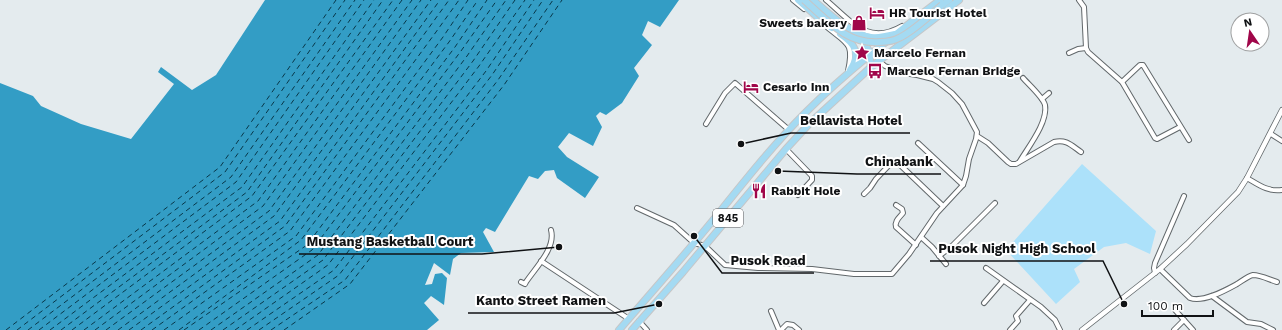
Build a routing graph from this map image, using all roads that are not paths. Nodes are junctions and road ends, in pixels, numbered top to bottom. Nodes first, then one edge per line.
1 (793, 0) edge
2 (798, 0) edge
3 (804, 0) edge
4 (813, 0) edge
5 (826, 0) edge
6 (949, 0) edge
7 (959, 0) edge
8 (1079, 0) edge
9 (941, 3) edge
10 (918, 17) junction
11 (852, 30) junction
12 (897, 33) junction
13 (1086, 48) junction
14 (1069, 53) dead end
15 (871, 55) junction
16 (879, 61) junction
17 (871, 67) junction
18 (847, 76) junction
19 (1023, 78) dead end
20 (1122, 82) junction
21 (1049, 93) dead end
22 (1042, 99) junction
23 (810, 109) junction
24 (1282, 110) edge
25 (817, 115) junction
26 (706, 124) dead end
27 (1180, 127) junction
28 (789, 130) junction
29 (1270, 134) junction
30 (977, 136) junction
31 (1189, 140) dead end
32 (1282, 141) edge
33 (918, 143) dead end
34 (786, 149) junction
35 (1081, 152) dead end
36 (1020, 161) junction
37 (1247, 178) junction
38 (963, 185) junction
39 (1282, 190) edge
40 (864, 194) dead end
41 (798, 195) dead end
42 (1184, 196) dead end
43 (995, 203) dead end
44 (896, 205) dead end
45 (943, 206) junction
46 (636, 208) dead end
47 (550, 230) dead end
48 (921, 237) junction
49 (694, 243) junction
50 (916, 245) junction
51 (705, 246) junction
52 (939, 256) junction
53 (541, 261) junction
54 (946, 264) dead end
55 (986, 268) dead end
56 (1160, 269) junction
57 (1155, 273) junction
58 (1003, 281) junction
59 (521, 282) dead end
60 (1277, 282) dead end
61 (1212, 296) junction
62 (1030, 300) junction
63 (984, 303) dead end
64 (1175, 310) dead end
65 (771, 311) dead end
66 (629, 319) junction
67 (1184, 320) junction
68 (639, 321) junction
69 (619, 330) edge
70 (632, 330) edge
71 (647, 330) edge
72 (780, 330) edge
73 (800, 330) edge
74 (1010, 330) edge
75 (1060, 330) edge
76 (1082, 330) edge
77 (1174, 330) edge
78 (1193, 330) edge
79 (1273, 330) edge

1 - 18 street
2 - 18 main road, bridge
3 - 9 main road, bridge
4 - 11 main road
5 - 10 street
6 - 9 main road
7 - 16 main road, 845
8 - 13 street
9 - 10 main road, 845
10 - 12 main road, 845
11 - 12 main road
11 - 15 main road
12 - 15 main road, 845
13 - 14 street
13 - 20 street
15 - 17 main road
15 - 18 main road, 845
16 - 17 main road, 845
16 - 30 street
17 - 25 main road, 845
18 - 23 main road, 845
19 - 22 street
20 - 27 street
20 - 27 street
21 - 22 street
22 - 36 street
23 - 25 main road
23 - 28 main road, 845
24 - 29 street
25 - 34 main road, 845
26 - 28 street
27 - 31 street
28 - 49 main road, 845
29 - 32 street
29 - 37 street
30 - 36 street
30 - 38 street
33 - 38 street
34 - 41 street
34 - 51 main road, 845
35 - 36 street
37 - 39 street
37 - 56 street
38 - 45 street
40 - 45 street
42 - 57 street
43 - 52 street
44 - 50 street
45 - 48 street
46 - 49 street
47 - 53 street
48 - 50 street
48 - 52 street
49 - 51 street
49 - 66 main road, 845
50 - 51 street
51 - 68 main road, 845
52 - 54 street
53 - 59 street
53 - 66 street
55 - 58 street
56 - 57 street
56 - 61 street
57 - 76 street
58 - 62 street
58 - 63 street
60 - 61 street
61 - 79 street
62 - 74 street
62 - 75 street
64 - 67 street
65 - 72 street
66 - 69 main road, 845
67 - 77 street
67 - 78 street
68 - 70 main road, 845
68 - 71 street
72 - 73 street

